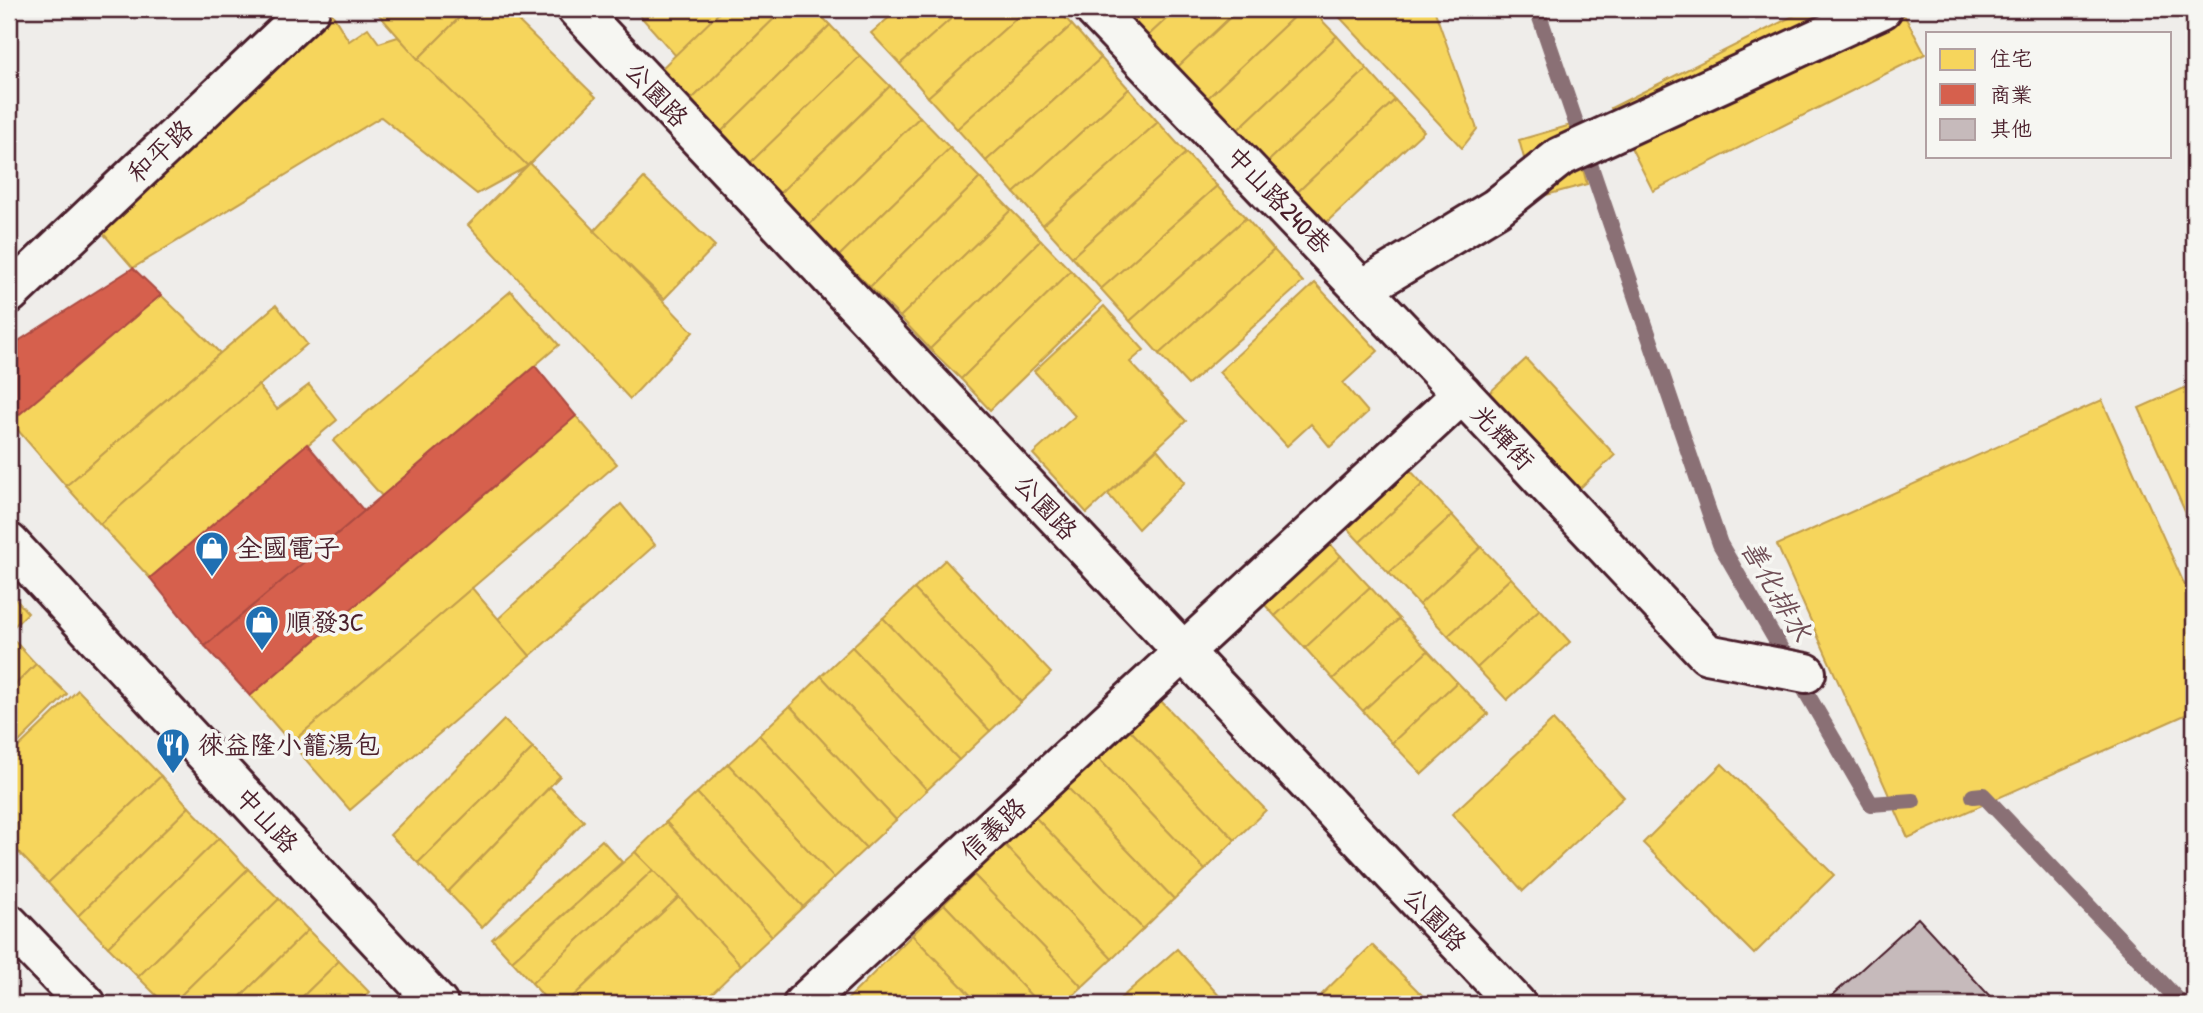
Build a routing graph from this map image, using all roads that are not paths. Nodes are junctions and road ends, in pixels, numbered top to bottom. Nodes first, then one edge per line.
1 (310, 9) edge
2 (577, 9) edge
3 (1094, 9) edge
4 (1882, 9) edge
5 (1364, 288) junction
6 (9, 294) edge
7 (1462, 394) junction
8 (9, 543) edge
9 (1183, 653) junction
10 (1806, 673) dead end
11 (9, 924) edge
12 (86, 1004) edge
13 (439, 1004) edge
14 (803, 1004) edge
15 (1516, 1004) edge

1 - 6 street, 和平路
2 - 9 street, 公園路
3 - 5 street, 中山路240巷
4 - 5 street
5 - 7 street, 中山路240巷
7 - 9 street, 光輝街
7 - 10 street, 光輝街
8 - 13 street, 中山路
9 - 14 street, 信義路
9 - 15 street, 公園路
11 - 12 street

